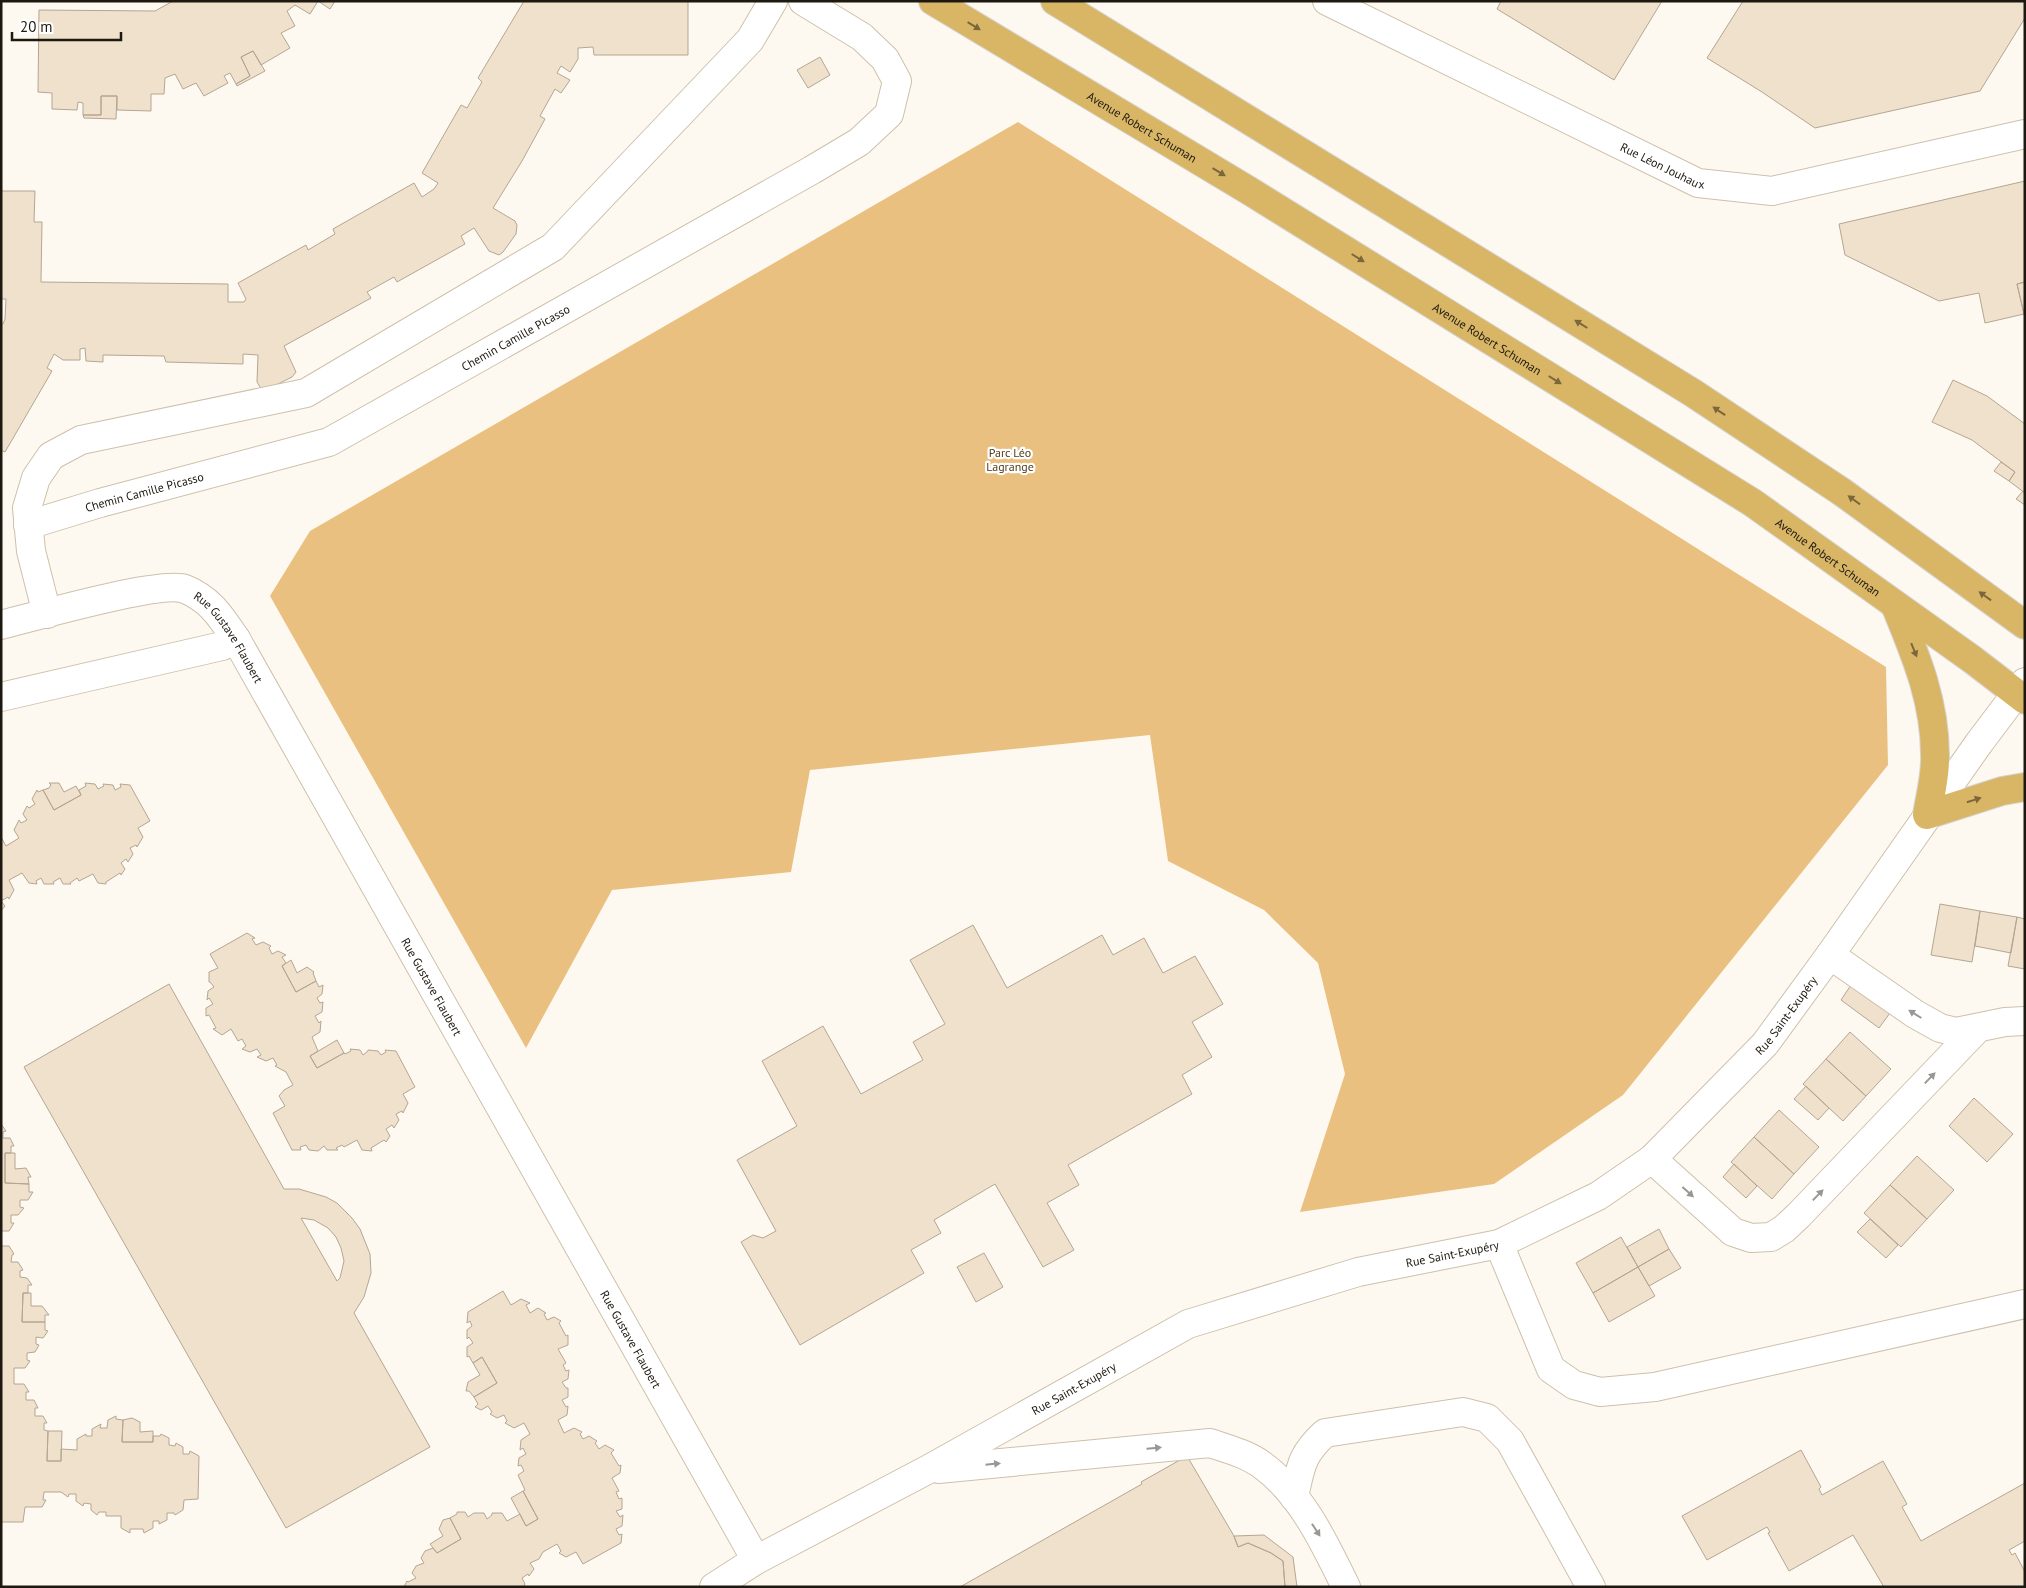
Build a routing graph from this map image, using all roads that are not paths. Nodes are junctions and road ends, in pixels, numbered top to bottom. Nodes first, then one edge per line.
1 (773, 1) edge
2 (803, 1) edge
3 (933, 1) edge
4 (1055, 1) edge
5 (1327, 1) edge
6 (2025, 134) edge
7 (28, 525) junction
8 (1895, 605) junction
9 (47, 614) junction
10 (1, 625) edge
11 (2025, 625) edge
12 (236, 639) junction
13 (2022, 692) edge
14 (1, 697) edge
15 (2025, 787) edge
16 (1927, 815) junction
17 (1830, 955) junction
18 (2025, 1021) edge
19 (1977, 1029) junction
20 (1652, 1159) junction
21 (1498, 1244) junction
22 (2025, 1304) edge
23 (927, 1470) junction
24 (1294, 1497) junction
25 (756, 1560) junction
26 (714, 1587) edge
27 (1346, 1587) edge
28 (1591, 1587) edge

1 - 7 street
2 - 7 street, Chemin Camille Picasso
3 -> 8 main road, Avenue Robert Schuman
11 -> 4 main road
5 - 6 street, Rue Léon Jouhaux
7 - 9 street
8 - 13 main road, Avenue Robert Schuman
8 -> 16 main road
9 - 10 street, Rue Gustave Flaubert
9 - 12 street, Rue Gustave Flaubert
12 - 14 street
12 - 25 street, Rue Gustave Flaubert
13 - 16 street, Rue Saint-Exupéry
16 -> 15 main road
16 - 17 street, Rue Saint-Exupéry
19 -> 17 street
17 - 20 street, Rue Saint-Exupéry
18 - 19 street
20 -> 19 street
20 - 21 street, Rue Saint-Exupéry
21 - 22 street
21 - 23 street, Rue Saint-Exupéry
23 -> 24 street
23 - 25 street, Rue Saint-Exupéry
24 -> 27 street
24 - 28 street
25 - 26 street, Rue Saint-Exupéry

